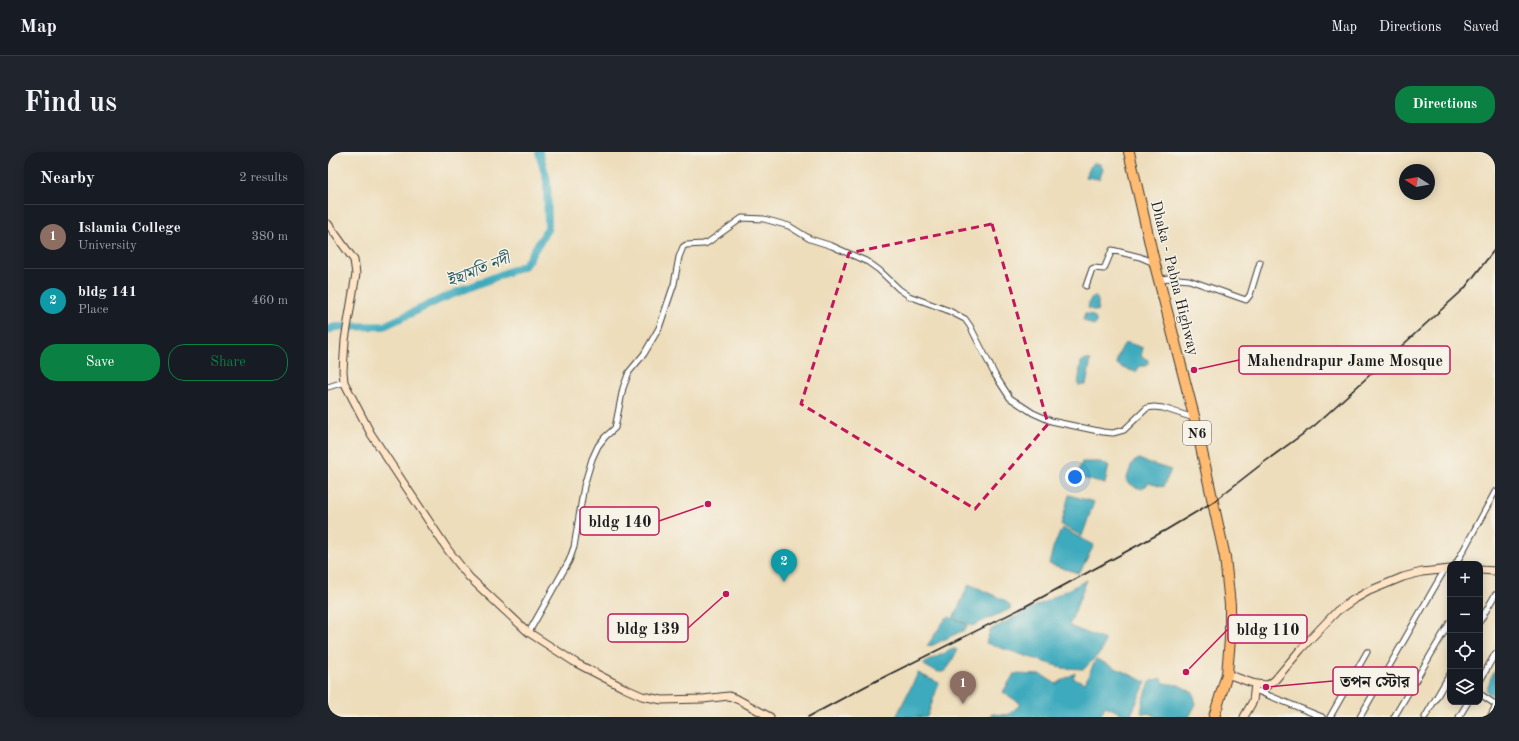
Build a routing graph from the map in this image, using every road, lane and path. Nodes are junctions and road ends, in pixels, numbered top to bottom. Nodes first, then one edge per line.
1 (1129, 152) edge
2 (328, 224) edge
3 (1260, 262) dead end
4 (1155, 264) junction
5 (1159, 280) junction
6 (1086, 286) dead end
7 (344, 382) junction
8 (328, 387) edge
9 (1194, 418) junction
10 (1495, 492) edge
11 (1458, 561) edge
12 (1447, 569) edge
13 (1483, 570) edge
14 (1495, 571) edge
15 (1495, 595) edge
16 (1483, 616) edge
17 (1447, 627) edge
18 (530, 632) junction
19 (1367, 652) dead end
20 (1495, 654) edge
21 (1227, 674) junction
22 (1483, 676) edge
23 (1447, 679) edge
24 (1255, 687) junction
25 (1483, 696) edge
26 (1495, 704) edge
27 (1466, 705) edge
28 (1495, 707) edge
29 (770, 717) edge
30 (1214, 717) edge
31 (1244, 717) edge
32 (1322, 717) edge
33 (1330, 717) edge
34 (1360, 717) edge
35 (1394, 717) edge
36 (1425, 717) edge
37 (1459, 717) edge
38 (1490, 717) edge

1 - 4 highway, Dhaka - Pabna Highway / N6
2 - 7 main road
3 - 5 street
4 - 5 highway, Dhaka - Pabna Highway / N6
4 - 6 street
5 - 9 highway, Dhaka - Pabna Highway / N6
7 - 8 street
7 - 18 main road
9 - 18 street
9 - 21 highway, Dhaka - Pabna Highway / N6
10 - 11 street
12 - 24 main road
12 - 34 street
13 - 14 main road
15 - 16 street
17 - 35 street
18 - 29 main road
19 - 33 street
20 - 22 street
21 - 24 main road
21 - 30 highway, Dhaka - Pabna Highway / N6
23 - 36 street
24 - 31 main road
24 - 32 street
25 - 26 street
27 - 37 street
28 - 38 street

